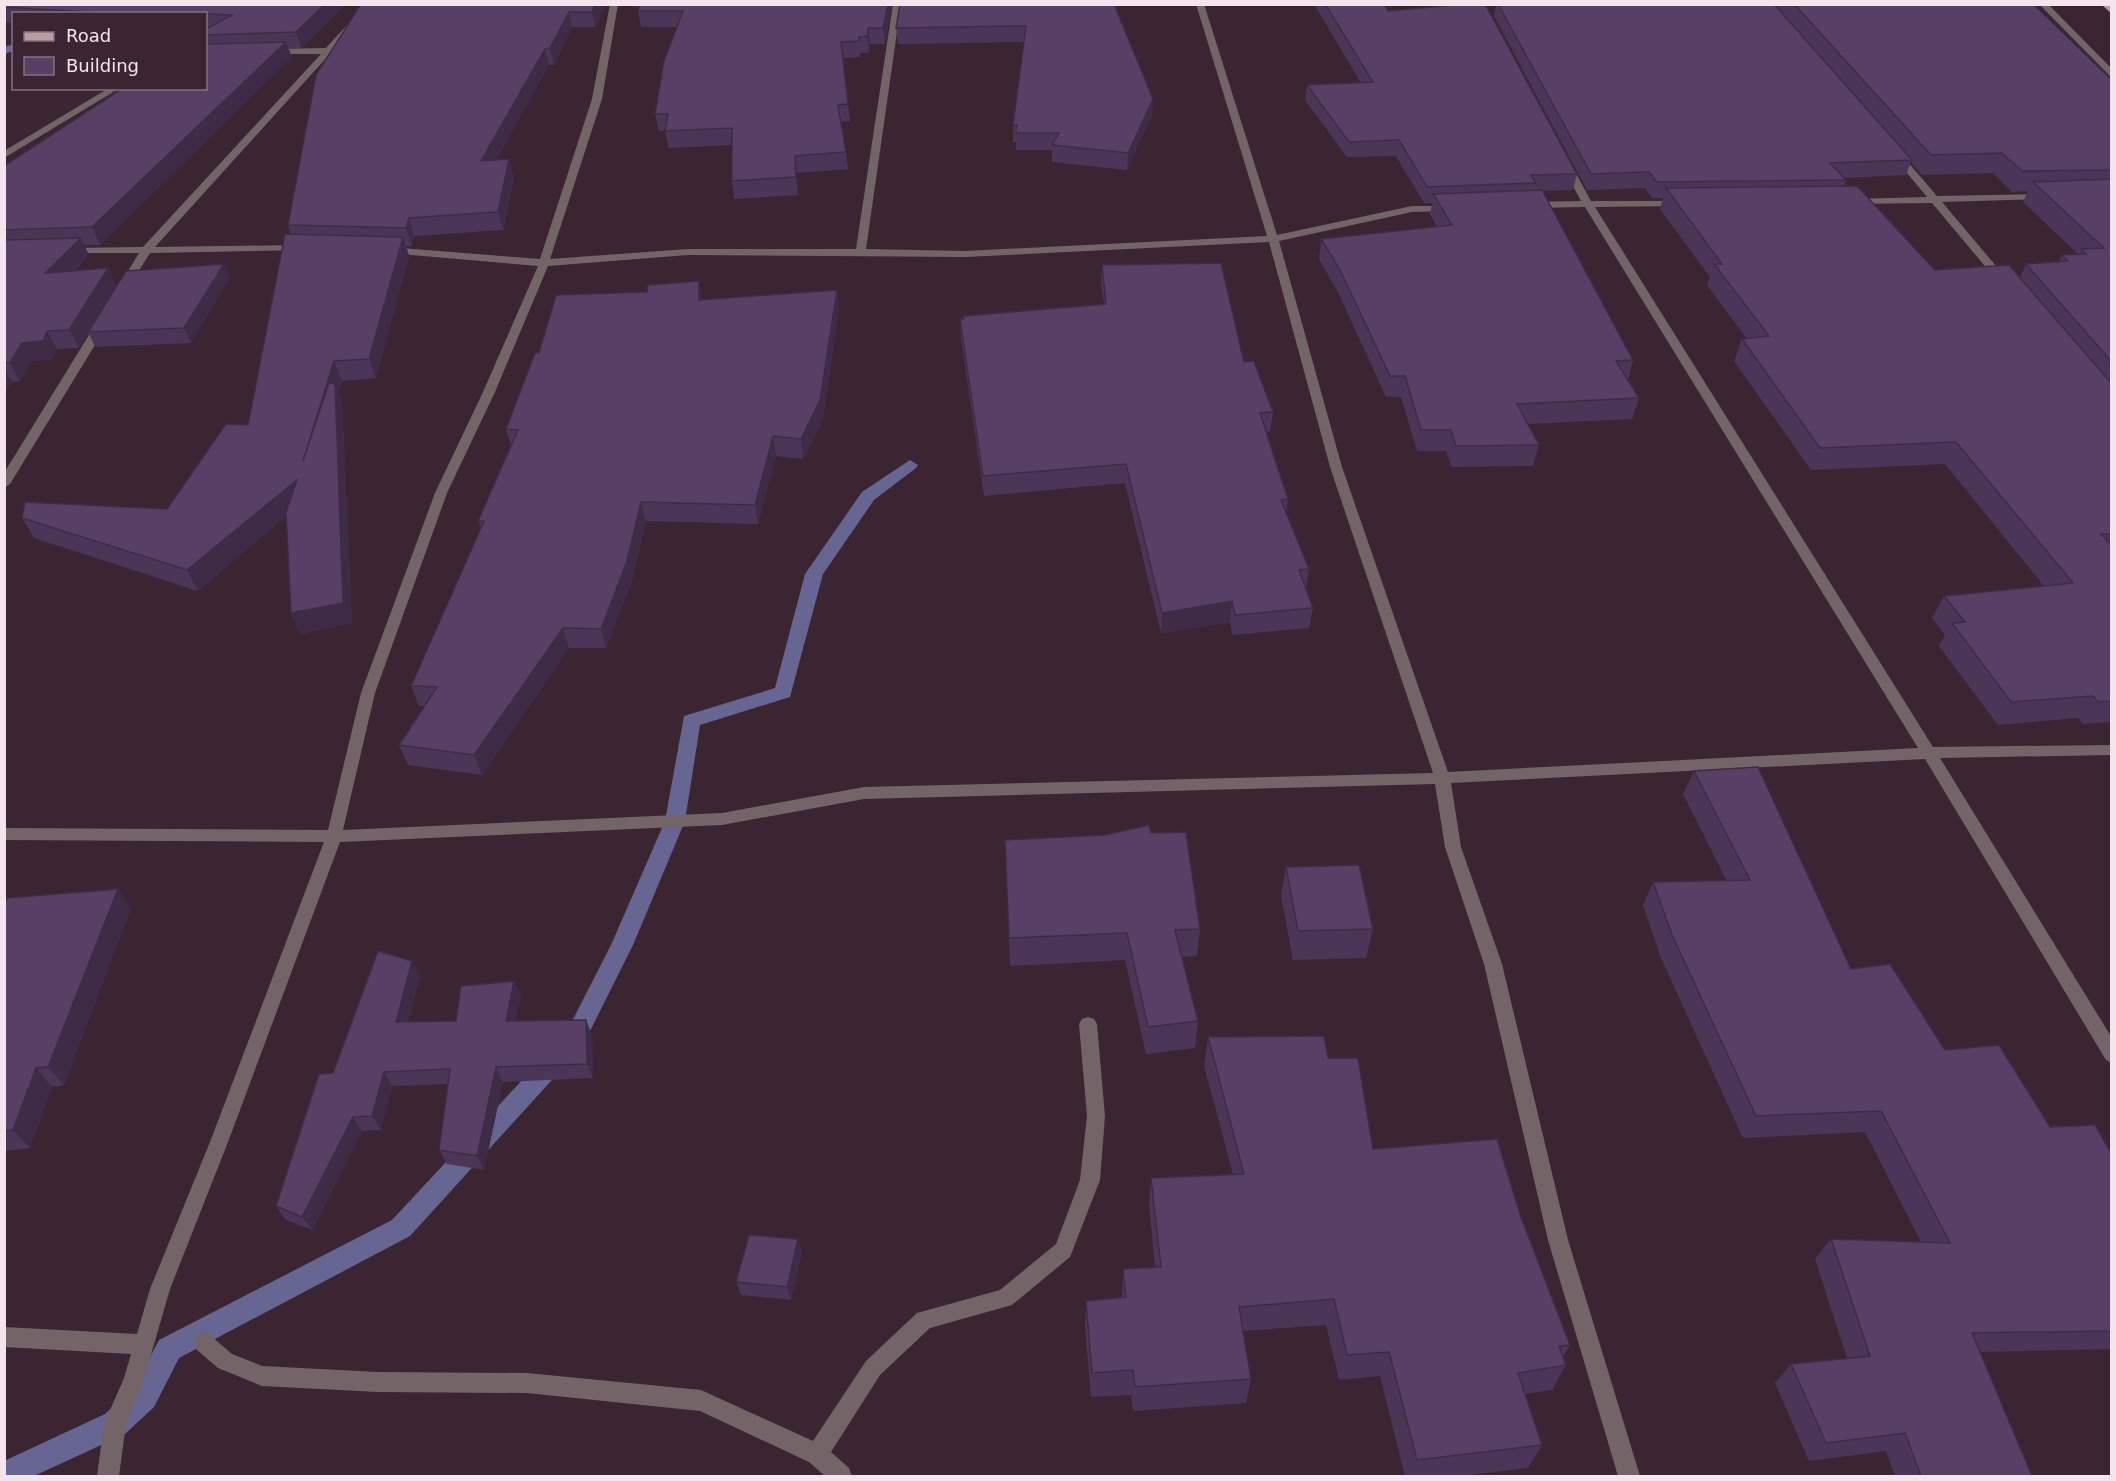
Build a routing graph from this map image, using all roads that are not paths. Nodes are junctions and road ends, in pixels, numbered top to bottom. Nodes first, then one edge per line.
1 (371, 4) edge
2 (614, 4) edge
3 (897, 4) edge
4 (1200, 4) edge
5 (2043, 4) edge
6 (2104, 4) edge
7 (2112, 12) edge
8 (257, 51) edge
9 (328, 51) junction
10 (2112, 75) edge
11 (113, 90) edge
12 (1892, 149) edge
13 (1559, 151) edge
14 (4, 155) edge
15 (2053, 196) edge
16 (1936, 200) junction
17 (1843, 202) edge
18 (1587, 203) junction
19 (1695, 203) edge
20 (1517, 206) edge
21 (1459, 208) edge
22 (1274, 238) junction
23 (309, 248) edge
24 (147, 249) junction
25 (380, 250) edge
26 (52, 251) edge
27 (861, 251) junction
28 (544, 263) junction
29 (2012, 291) edge
30 (4, 484) edge
31 (2112, 750) edge
32 (1929, 753) junction
33 (1442, 778) junction
34 (4, 834) edge
35 (334, 836) junction
36 (1088, 1024) dead end
37 (2112, 1055) edge
38 (4, 1337) edge
39 (204, 1343) dead end
40 (144, 1345) junction
41 (817, 1454) junction
42 (108, 1476) edge
43 (841, 1476) edge
44 (1629, 1476) edge

1 - 9 street
2 - 28 street
3 - 27 street
4 - 22 street
5 - 10 street
6 - 7 main road
8 - 9 street
9 - 24 street
11 - 14 street
12 - 16 street
13 - 18 street
15 - 16 street
16 - 17 street
16 - 29 street
18 - 19 street
18 - 20 street
18 - 32 street
21 - 22 street
22 - 27 street
22 - 33 street
23 - 24 street
24 - 26 street
24 - 30 street
25 - 28 street
27 - 28 street
28 - 35 street
31 - 32 street
32 - 33 street
32 - 37 street
33 - 35 street
33 - 44 street
34 - 35 street
35 - 40 street
36 - 41 street
38 - 40 street
39 - 41 street
40 - 42 street
41 - 43 street

